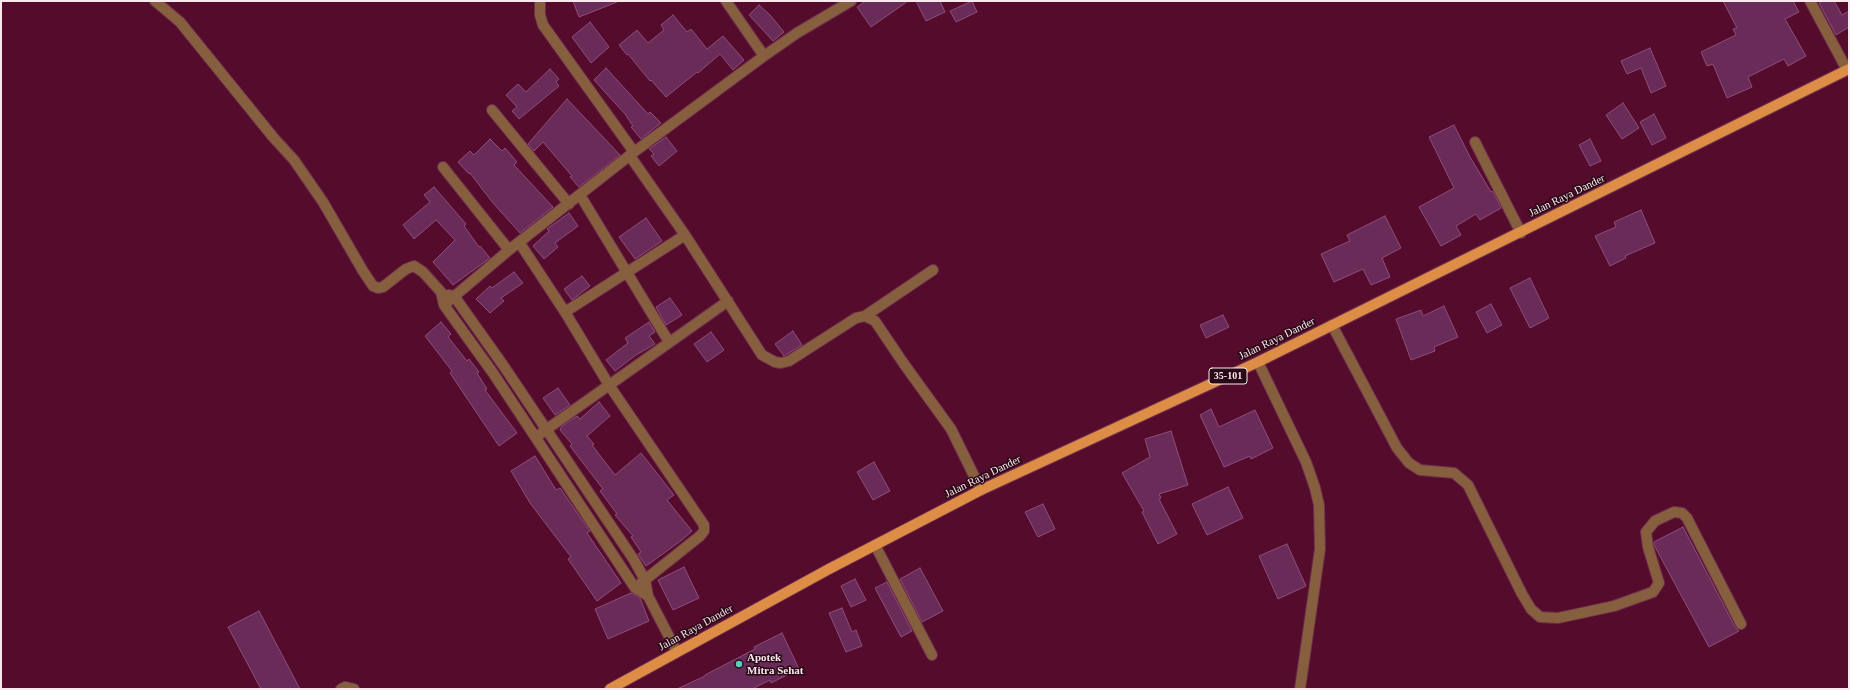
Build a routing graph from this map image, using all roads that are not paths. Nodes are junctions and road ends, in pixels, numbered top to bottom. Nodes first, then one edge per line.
1 (155, 1) edge
2 (540, 1) edge
3 (726, 1) edge
4 (851, 1) edge
5 (1810, 1) edge
6 (833, 6) edge
7 (764, 56) junction
8 (1848, 70) edge
9 (492, 110) dead end
10 (1475, 142) dead end
11 (632, 154) junction
12 (443, 167) dead end
13 (580, 195) junction
14 (569, 204) junction
15 (1521, 233) junction
16 (685, 235) junction
17 (519, 242) junction
18 (509, 250) junction
19 (933, 270) dead end
20 (628, 272) junction
21 (441, 292) junction
22 (454, 296) junction
23 (728, 301) junction
24 (444, 305) junction
25 (565, 312) junction
26 (864, 316) junction
27 (1332, 325) junction
28 (669, 342) junction
29 (1258, 362) junction
30 (503, 366) junction
31 (493, 373) junction
32 (609, 386) junction
33 (546, 430) junction
34 (536, 437) junction
35 (982, 490) junction
36 (596, 503) junction
37 (585, 511) junction
38 (875, 544) junction
39 (634, 560) junction
40 (623, 568) junction
41 (645, 580) junction
42 (635, 588) junction
43 (648, 596) junction
44 (1741, 624) dead end
45 (677, 652) junction
46 (932, 656) dead end
47 (341, 689) edge
48 (354, 689) edge
49 (610, 689) edge
50 (1300, 689) edge

1 - 21 street
2 - 11 street
3 - 7 street
4 - 6 street
5 - 8 street
6 - 7 street
7 - 11 street
8 - 15 main road, Jalan Raya Dander / 35-101
9 - 14 street
10 - 15 street
11 - 13 street
11 - 16 street
12 - 18 street
13 - 14 street
13 - 20 street
14 - 17 street
15 - 27 main road, Jalan Raya Dander / 35-101
16 - 20 street
16 - 23 street
17 - 18 street
17 - 25 street
18 - 22 street
19 - 26 street
20 - 25 street
20 - 28 street
21 - 22 street
21 - 24 street
22 - 24 street
22 - 30 street
23 - 26 street
23 - 28 street
24 - 31 street
25 - 32 street
26 - 35 street
27 - 29 main road, Jalan Raya Dander / 35-101
27 - 44 street
28 - 32 street
29 - 35 main road, Jalan Raya Dander / 35-101
29 - 50 street
30 - 31 street
30 - 33 street
31 - 34 street
32 - 33 street
32 - 41 street
33 - 34 street
33 - 36 street
34 - 37 street
35 - 38 main road, Jalan Raya Dander / 35-101
36 - 37 street
36 - 39 street
37 - 40 street
38 - 45 main road, Jalan Raya Dander / 35-101
38 - 46 street
39 - 40 street
39 - 41 street
40 - 42 street
41 - 42 street
41 - 43 street
42 - 43 street
43 - 45 street
45 - 49 main road, Jalan Raya Dander / 35-101
47 - 48 street

